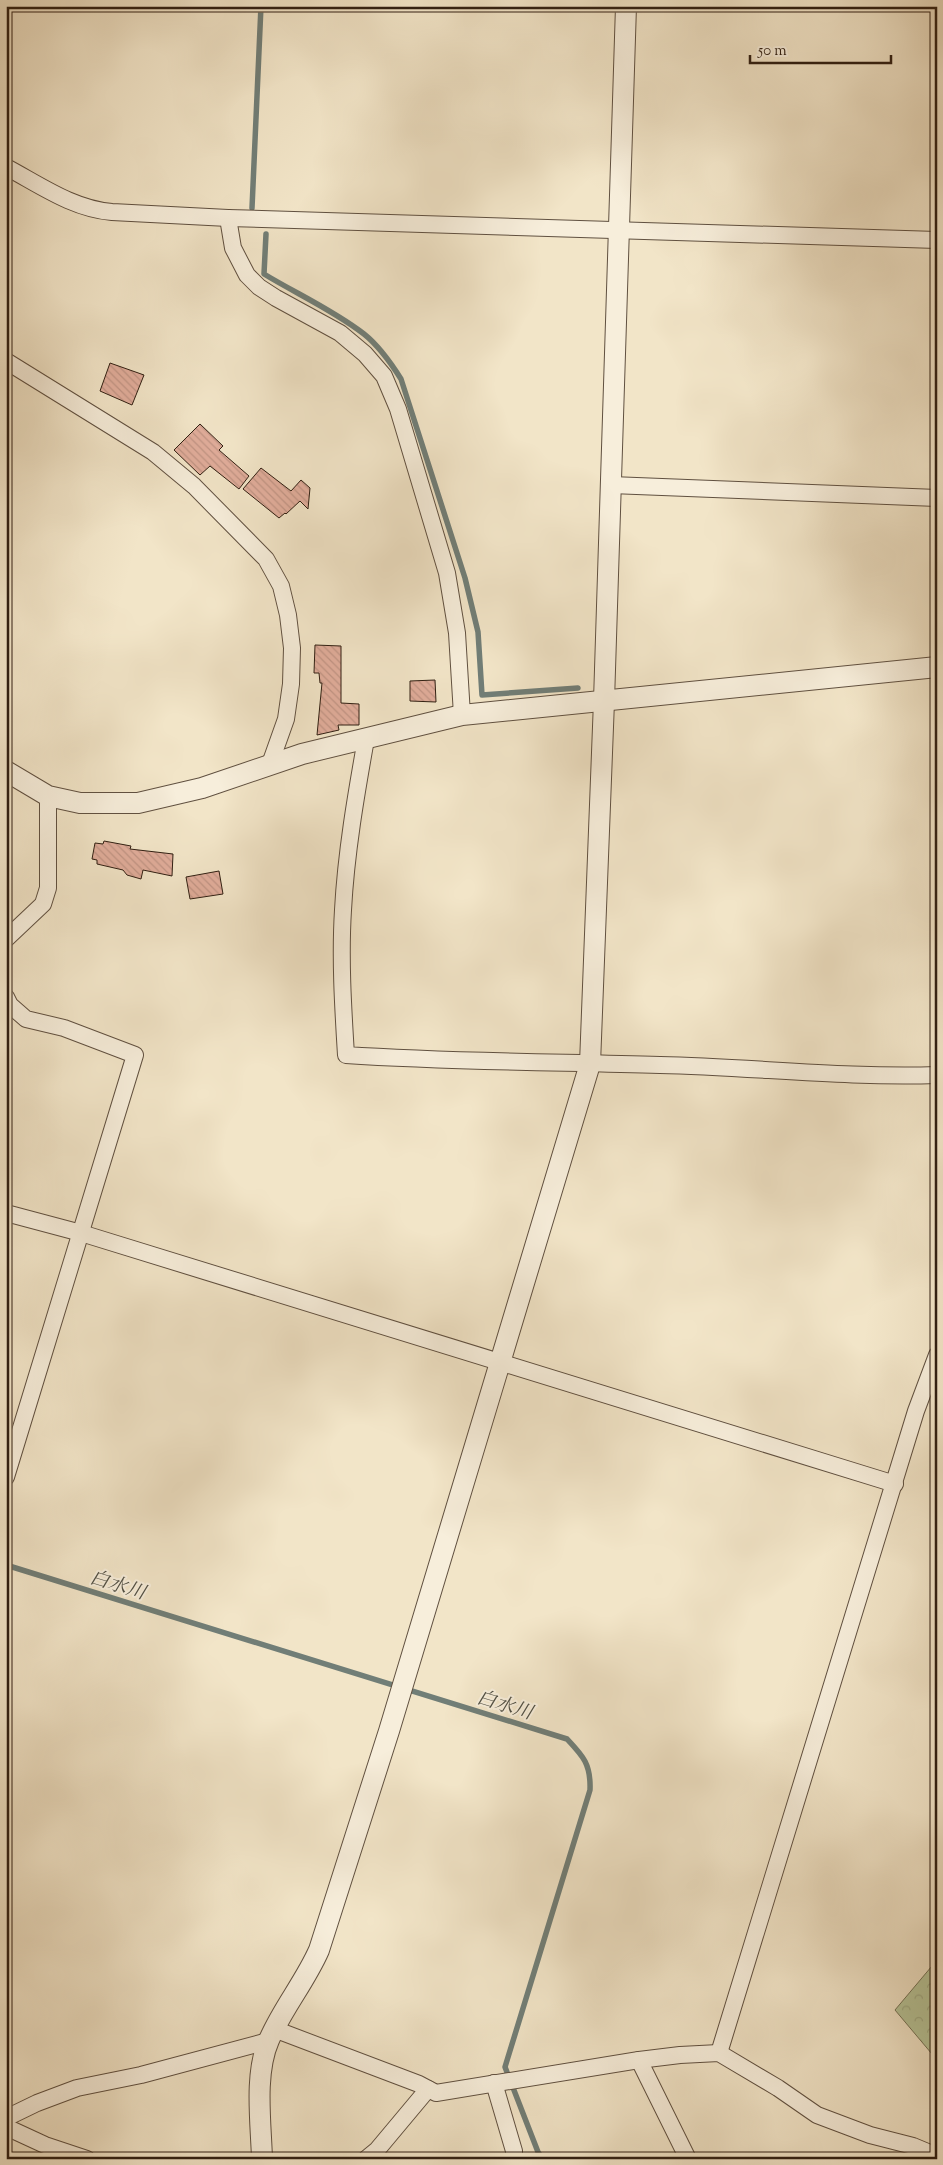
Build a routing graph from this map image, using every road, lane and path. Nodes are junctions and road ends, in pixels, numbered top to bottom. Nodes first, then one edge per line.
1 (626, 6) edge
2 (6, 167) edge
3 (228, 218) junction
4 (619, 231) junction
5 (937, 240) edge
6 (6, 361) edge
7 (611, 485) junction
8 (937, 498) edge
9 (937, 667) edge
10 (604, 701) junction
11 (462, 715) junction
12 (366, 739) junction
13 (270, 764) junction
14 (6, 771) edge
15 (48, 796) junction
16 (6, 939) edge
17 (6, 997) edge
18 (590, 1064) junction
19 (937, 1075) edge
20 (6, 1213) edge
21 (80, 1233) junction
22 (937, 1355) edge
23 (502, 1362) junction
24 (6, 1477) edge
25 (895, 1484) junction
26 (271, 2035) junction
27 (719, 2052) junction
28 (640, 2060) junction
29 (494, 2083) junction
30 (428, 2089) junction
31 (6, 2118) edge
32 (6, 2127) edge
33 (937, 2156) edge
34 (87, 2159) edge
35 (262, 2159) edge
36 (366, 2159) edge
37 (514, 2159) edge
38 (688, 2159) edge

1 - 4 street
2 - 3 street
3 - 4 street
3 - 11 street
4 - 5 street
4 - 7 street
6 - 13 street
7 - 8 street
7 - 10 street
9 - 10 street
10 - 11 street
10 - 18 street
11 - 12 street
12 - 13 street
12 - 18 street
13 - 15 street
14 - 15 street
15 - 16 street
17 - 21 street
18 - 19 street
18 - 23 street
20 - 21 street
21 - 23 street
21 - 24 street
22 - 25 street
23 - 25 street
23 - 26 street
25 - 27 street
26 - 30 street
26 - 31 street
26 - 35 street
27 - 28 street
27 - 33 street
28 - 29 street
28 - 38 street
29 - 30 street
29 - 37 street
30 - 36 street
32 - 34 street

